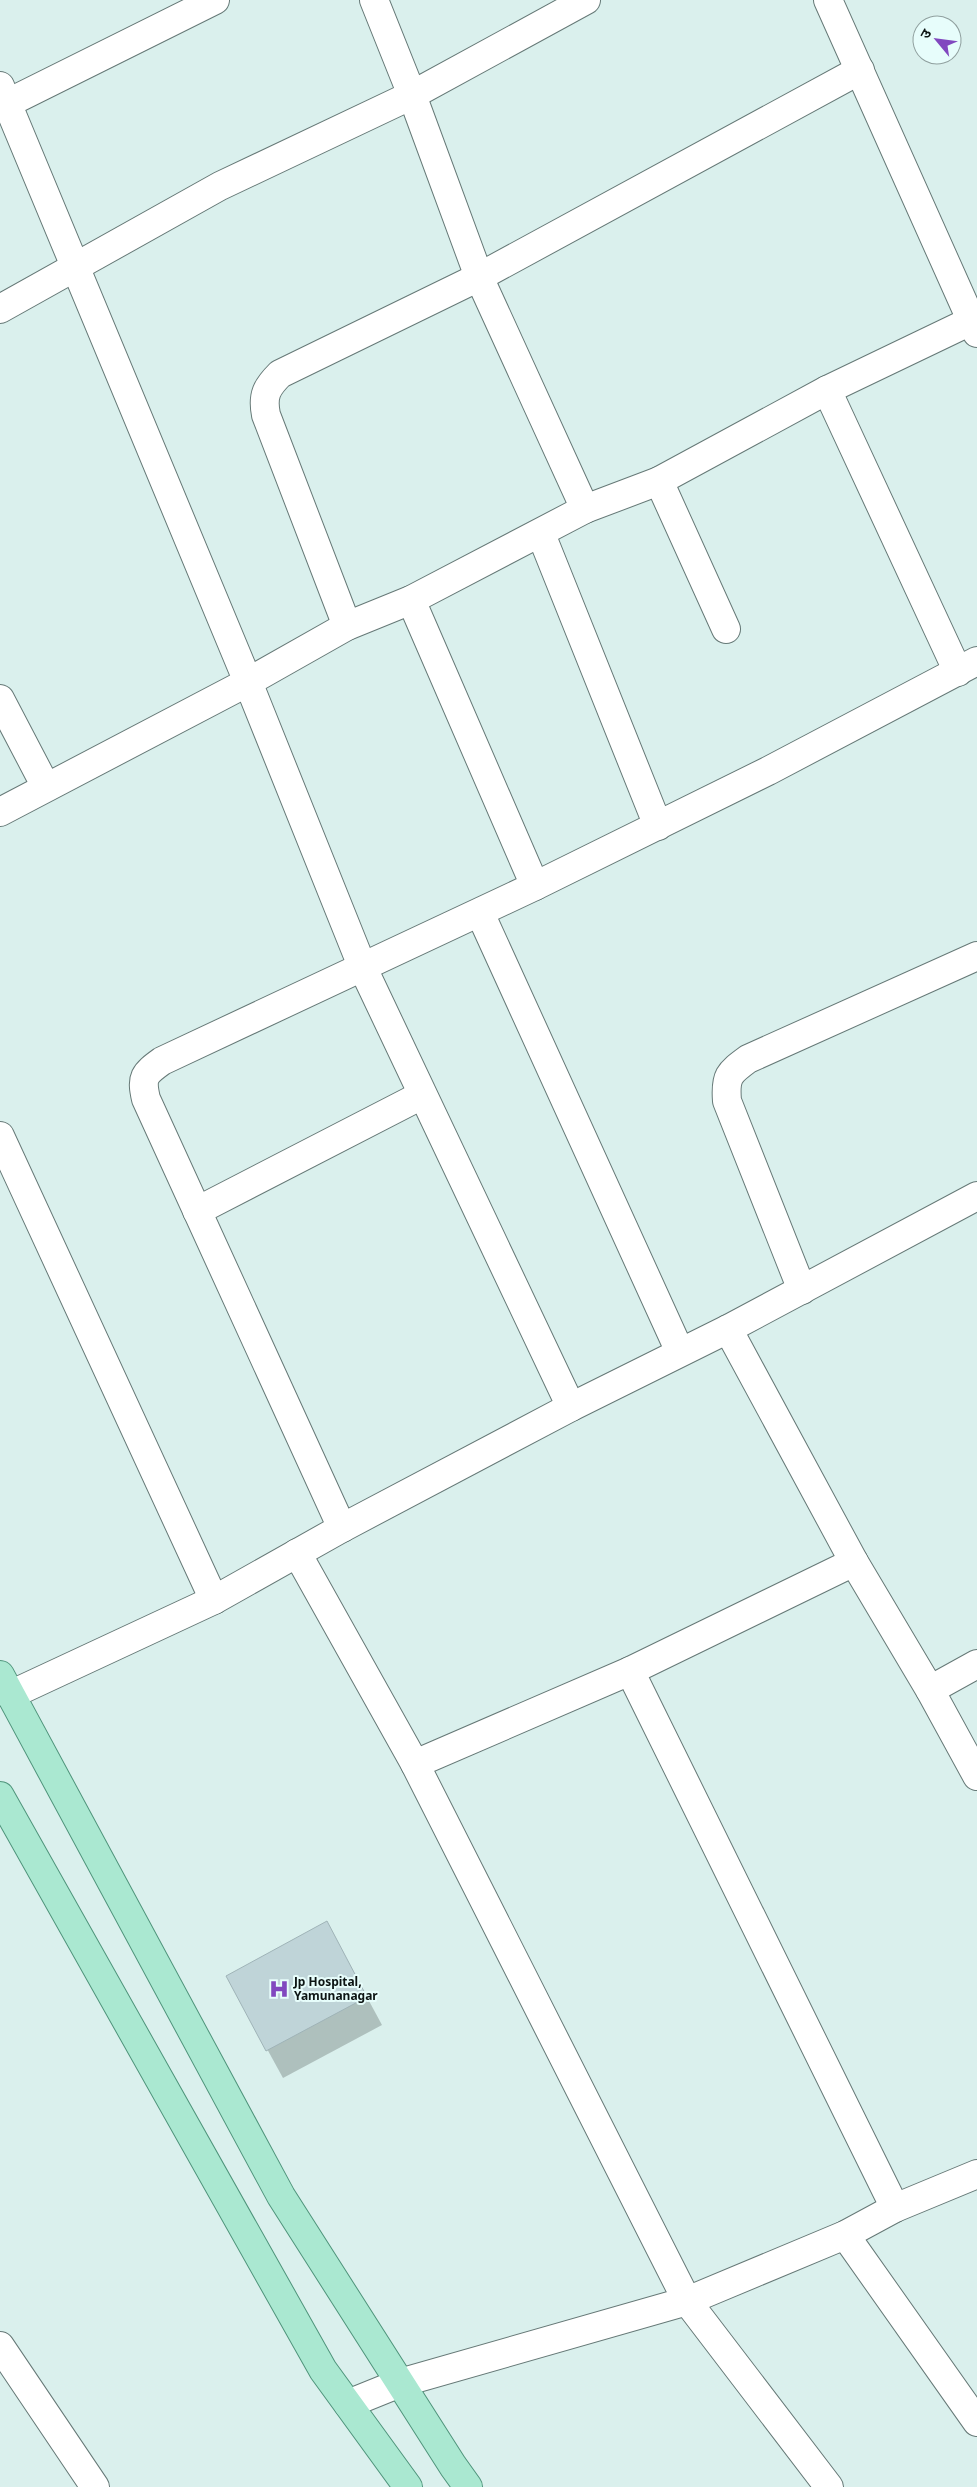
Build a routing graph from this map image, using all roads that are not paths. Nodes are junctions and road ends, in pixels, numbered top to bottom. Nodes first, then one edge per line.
1 (215, 0) edge
2 (374, 0) edge
3 (586, 0) edge
4 (828, 0) edge
5 (173, 9) edge
6 (860, 70) junction
7 (412, 95) junction
8 (2, 99) edge
9 (74, 266) junction
10 (479, 277) junction
11 (0, 309) edge
12 (975, 324) edge
13 (827, 390) junction
14 (659, 481) junction
15 (585, 510) junction
16 (541, 534) junction
17 (411, 600) junction
18 (347, 626) junction
19 (726, 629) dead end
20 (968, 667) edge
21 (248, 682) junction
22 (0, 699) edge
23 (46, 787) junction
24 (0, 812) edge
25 (658, 826) junction
26 (535, 886) junction
27 (480, 912) junction
28 (977, 956) edge
29 (362, 966) junction
30 (422, 1096) junction
31 (0, 1136) edge
32 (977, 1196) edge
33 (197, 1211) junction
34 (802, 1290) junction
35 (728, 1329) junction
36 (680, 1352) junction
37 (571, 1407) junction
38 (342, 1528) junction
39 (298, 1553) junction
40 (854, 1562) junction
41 (214, 1600) junction
42 (977, 1664) edge
43 (630, 1671) junction
44 (5, 1685) edge
45 (930, 1690) junction
46 (415, 1764) junction
47 (977, 1776) edge
48 (0, 1796) edge
49 (977, 2174) edge
50 (895, 2208) junction
51 (845, 2236) junction
52 (687, 2301) junction
53 (0, 2346) edge
54 (400, 2383) junction
55 (348, 2404) junction
56 (977, 2422) edge
57 (95, 2487) edge
58 (408, 2487) edge
59 (468, 2487) edge
60 (829, 2487) edge

1 - 5 street
2 - 7 street
3 - 7 street
4 - 6 street
5 - 8 street
6 - 10 street
6 - 12 street
7 - 9 street
7 - 10 street
8 - 9 street
9 - 11 street
9 - 21 street
10 - 15 street
10 - 18 street
12 - 13 street
13 - 14 street
13 - 20 street
14 - 15 street
14 - 19 street
15 - 16 street
16 - 17 street
16 - 25 street
17 - 18 street
17 - 26 street
18 - 21 street
20 - 25 street
21 - 23 street
21 - 29 street
22 - 23 street
23 - 24 street
25 - 26 street
26 - 27 street
27 - 29 street
27 - 36 street
28 - 34 street
29 - 30 street
29 - 33 street
30 - 33 street
30 - 37 street
31 - 41 street
32 - 34 street
33 - 38 street
34 - 35 street
35 - 36 street
35 - 40 street
36 - 37 street
37 - 38 street
38 - 39 street
39 - 41 street
39 - 46 street
40 - 43 street
40 - 45 street
41 - 44 street
42 - 45 street
43 - 46 street
43 - 50 street
44 - 54 main road
45 - 47 street
46 - 52 street
48 - 55 main road
49 - 50 street
50 - 51 street
51 - 52 street
51 - 56 street
52 - 54 street
52 - 60 street
53 - 57 street
54 - 55 street
54 - 59 main road
55 - 58 main road

